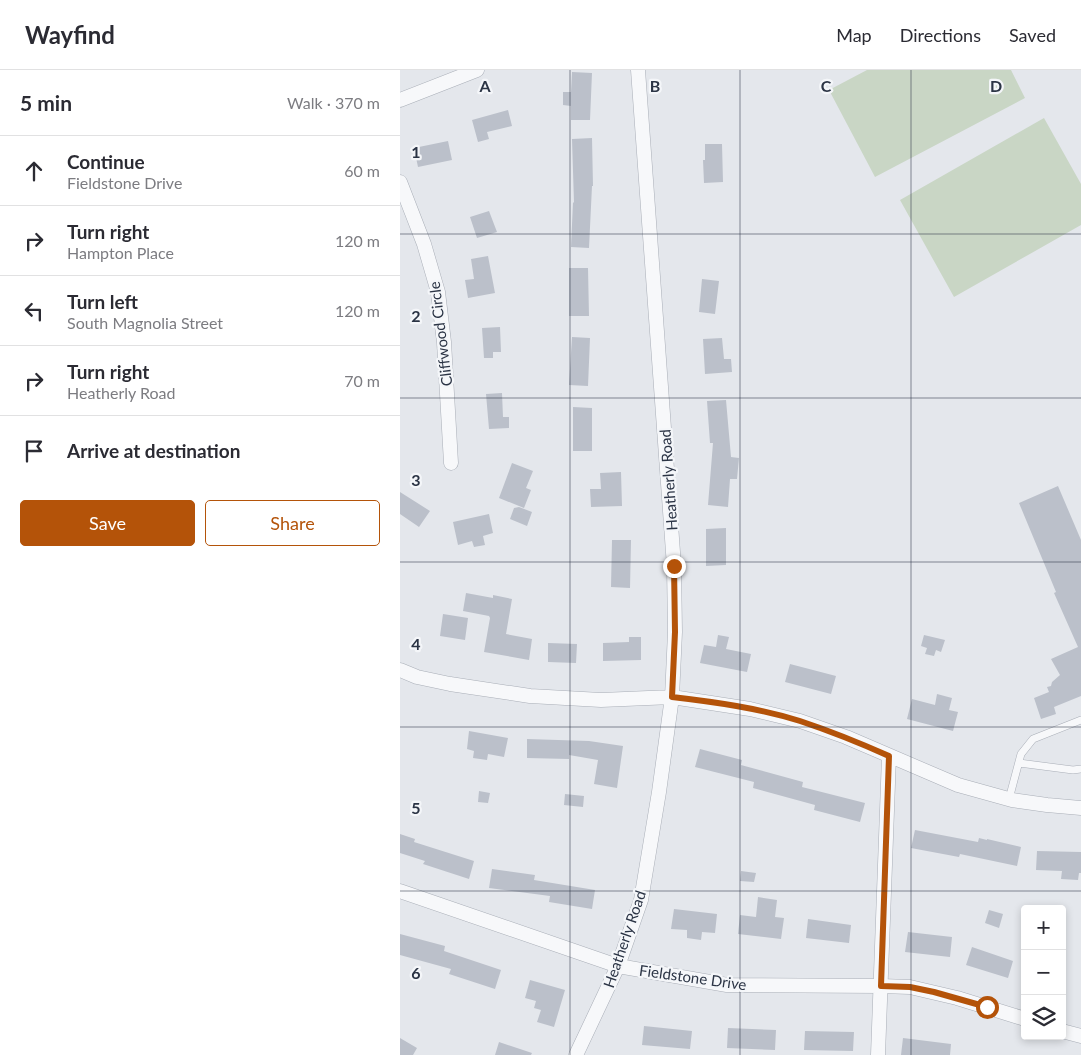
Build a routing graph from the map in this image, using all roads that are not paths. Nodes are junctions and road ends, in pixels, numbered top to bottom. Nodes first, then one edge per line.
1 (477, 70) edge
2 (638, 70) edge
3 (400, 100) edge
4 (400, 182) edge
5 (451, 463) dead end
6 (400, 670) edge
7 (672, 697) junction
8 (1081, 720) edge
9 (889, 756) junction
10 (1018, 763) junction
11 (1081, 770) edge
12 (1009, 799) junction
13 (1081, 808) edge
14 (400, 891) edge
15 (618, 966) junction
16 (881, 986) junction
17 (1021, 1018) edge
18 (1066, 1032) edge
19 (1081, 1036) edge
20 (576, 1055) edge
21 (878, 1055) edge

1 - 3 street
2 - 7 street, Heatherly Road
4 - 5 street, Cliffwood Circle
6 - 7 street
7 - 9 street
7 - 15 street, Heatherly Road
8 - 10 lane
9 - 12 street
9 - 16 street
10 - 11 lane
10 - 12 lane
12 - 13 street
14 - 15 street, Fieldstone Drive
15 - 16 street, Fieldstone Drive
15 - 20 street, Heatherly Road
16 - 17 street, Fieldstone Drive
16 - 21 street
18 - 19 street

